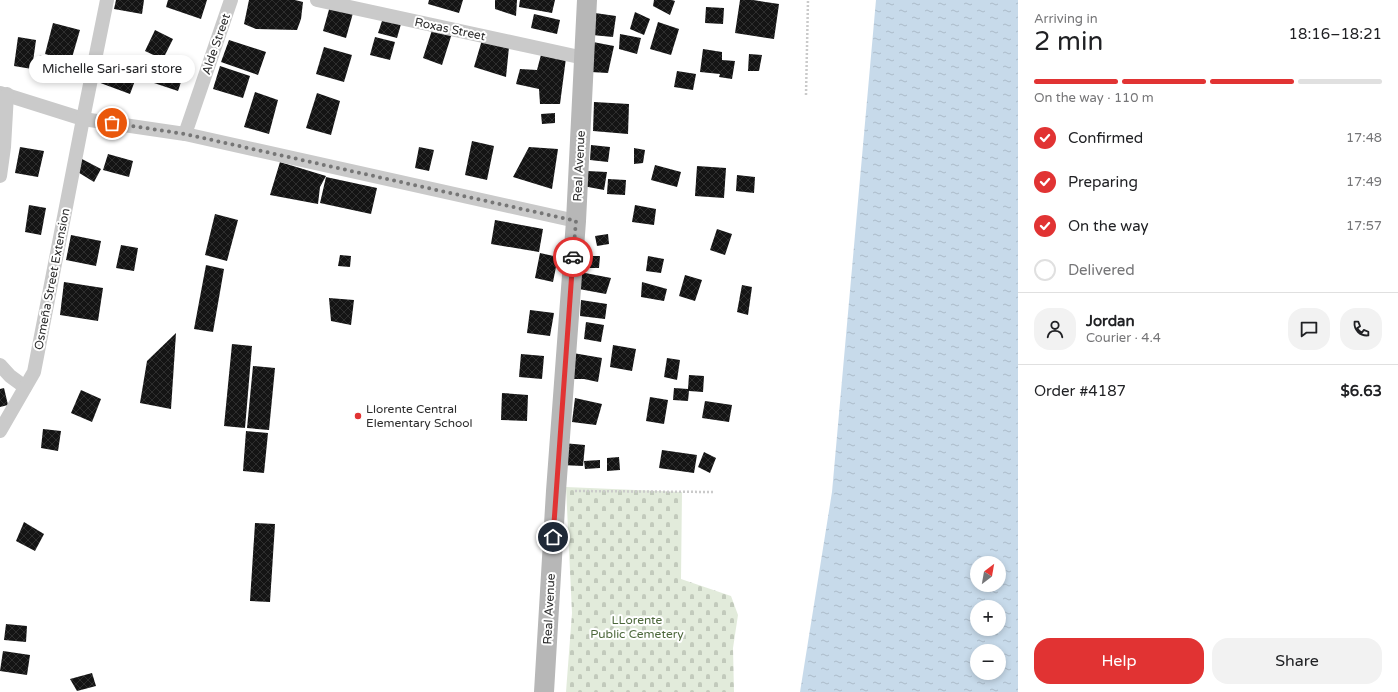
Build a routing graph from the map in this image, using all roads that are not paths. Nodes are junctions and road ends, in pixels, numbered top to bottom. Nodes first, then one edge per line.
1 (107, 0) edge
2 (231, 0) edge
3 (317, 0) edge
4 (587, 0) edge
5 (584, 58) junction
6 (3, 94) edge
7 (83, 119) junction
8 (185, 134) junction
9 (0, 176) edge
10 (576, 221) junction
11 (0, 365) edge
12 (26, 387) junction
13 (0, 431) edge
14 (544, 692) edge

1 - 7 street, Osmeña Street Extension
2 - 8 street, Alde Street
3 - 5 street, Roxas Street
4 - 5 street, Real Avenue
5 - 10 street, Real Avenue
6 - 7 street
6 - 9 street
7 - 8 street
7 - 12 street, Osmeña Street Extension
8 - 10 street
10 - 14 street, Real Avenue
11 - 12 street
12 - 13 street, Osmeña Street Extension

